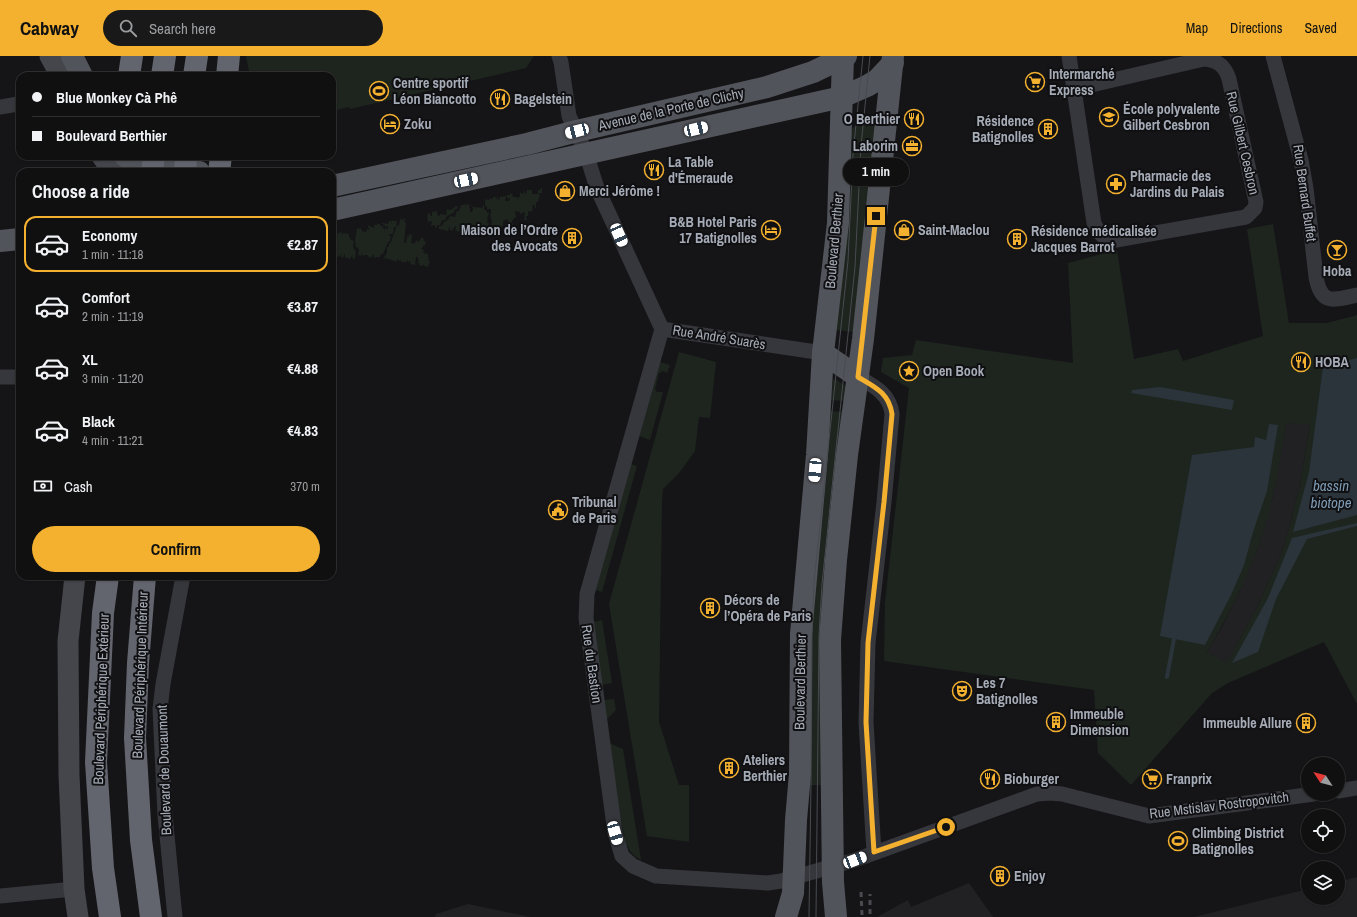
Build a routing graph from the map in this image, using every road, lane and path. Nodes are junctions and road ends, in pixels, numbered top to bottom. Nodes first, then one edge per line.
1 (50, 56) edge
2 (72, 56) edge
3 (132, 56) edge
4 (165, 56) edge
5 (197, 56) edge
6 (229, 56) edge
7 (558, 56) edge
8 (1069, 56) edge
9 (1274, 56) edge
10 (844, 57) edge
11 (896, 58) edge
12 (59, 72) edge
13 (80, 72) edge
14 (130, 72) edge
15 (163, 72) edge
16 (195, 72) edge
17 (227, 72) edge
18 (1074, 89) junction
19 (842, 97) junction
20 (16, 104) edge
21 (0, 107) edge
22 (577, 131) junction
23 (586, 153) junction
24 (131, 160) edge
25 (169, 168) edge
26 (336, 185) edge
27 (336, 209) edge
28 (16, 239) edge
29 (0, 241) edge
30 (1357, 295) edge
31 (662, 329) junction
32 (823, 353) junction
33 (0, 377) edge
34 (16, 377) edge
35 (858, 377) junction
36 (75, 580) edge
37 (108, 580) edge
38 (145, 580) edge
39 (159, 580) edge
40 (182, 580) edge
41 (138, 663) junction
42 (1357, 788) edge
43 (1345, 790) edge
44 (1301, 796) edge
45 (874, 852) junction
46 (832, 882) junction
47 (74, 889) junction
48 (793, 893) junction
49 (0, 896) edge
50 (78, 917) edge
51 (110, 917) edge
52 (151, 917) edge
53 (175, 917) edge
54 (786, 917) edge
55 (799, 917) edge
56 (824, 917) edge
57 (836, 917) edge

1 - 12 main road
2 - 13 main road
3 - 14 highway
4 - 15 highway
5 - 16 highway
6 - 17 highway
7 - 22 street, Rue André Suarès
8 - 18 street, Rue Gilbert Cesbron
9 - 30 street, Rue Bernard Buffet
10 - 19 main road, Boulevard Berthier
10 - 22 main road, Avenue de la Porte de Clichy
11 - 19 main road, Avenue de la Porte de Clichy
11 - 35 main road
18 - 18 street, Rue Gilbert Cesbron
19 - 23 main road, Avenue de la Porte de Clichy
19 - 32 main road, Boulevard Berthier
20 - 21 street
22 - 23 street, Rue André Suarès
22 - 26 main road, Avenue de la Porte de Clichy
23 - 27 main road, Avenue de la Porte de Clichy
23 - 31 street, Rue André Suarès
24 - 25 main road
28 - 29 main road
31 - 32 street, Rue André Suarès
31 - 45 street, Rue du Bastion
32 - 35 main road
32 - 48 main road, Boulevard Berthier
33 - 34 street
35 - 45 street
35 - 46 main road
36 - 47 main road
37 - 51 highway, Boulevard Périphérique Extérieur
38 - 41 highway, Boulevard Périphérique Intérieur
39 - 41 highway
40 - 53 street, Boulevard de Douaumont
41 - 52 highway, Boulevard Périphérique Intérieur
42 - 43 street
44 - 45 street, Rue Mstislav Rostropovitch
46 - 56 main road
46 - 57 main road
47 - 49 street
47 - 50 main road
48 - 54 main road, Boulevard Berthier
48 - 55 main road, Boulevard Berthier

